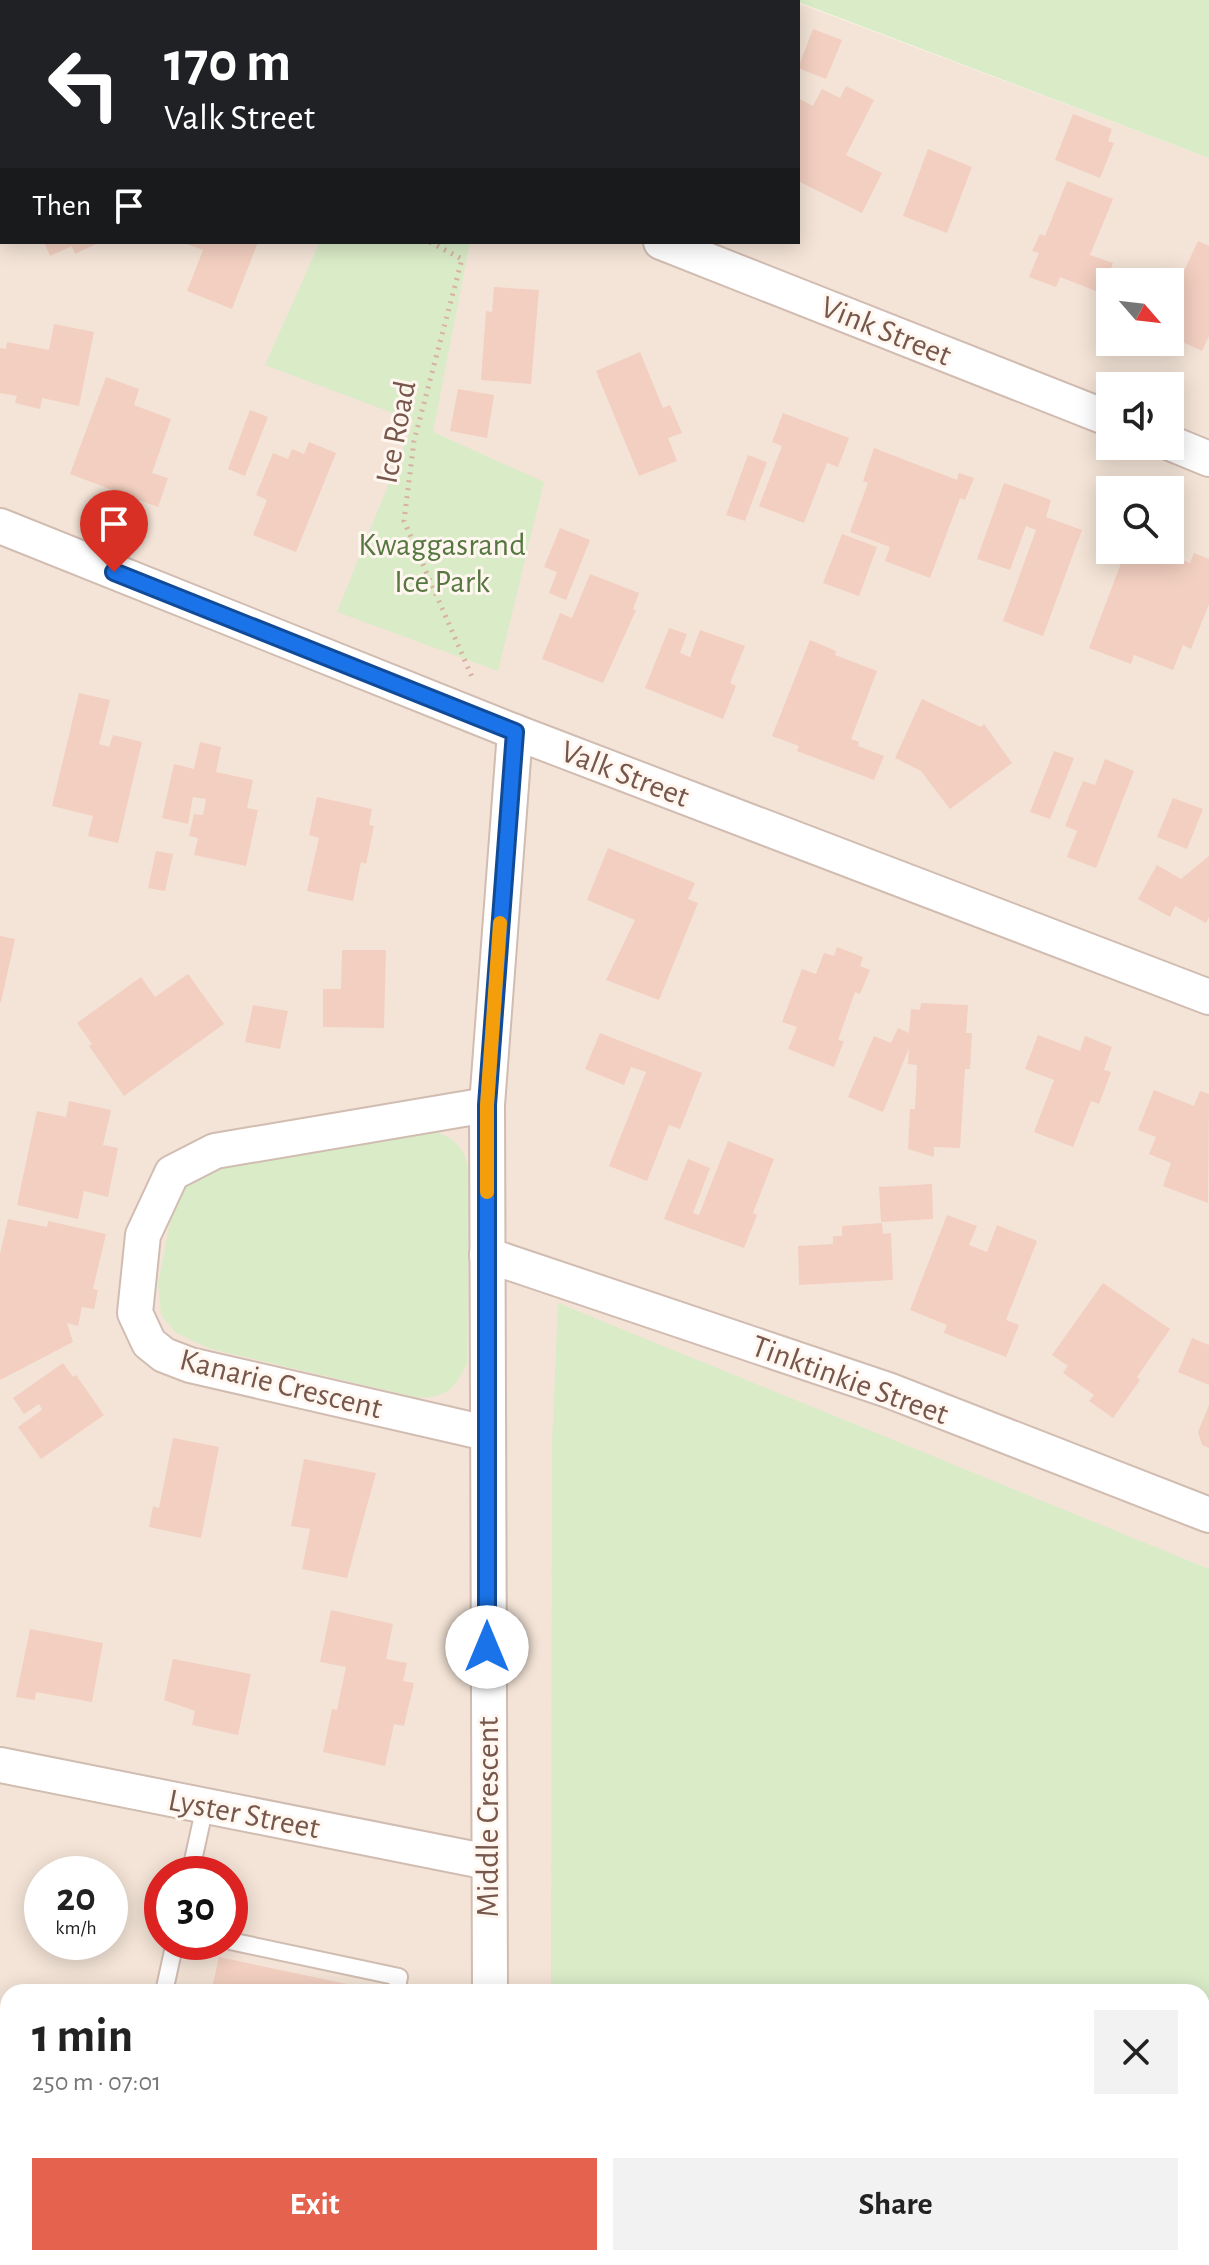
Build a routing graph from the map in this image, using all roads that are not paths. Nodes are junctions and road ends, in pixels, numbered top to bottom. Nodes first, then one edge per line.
1 (666, 244) edge
2 (1096, 413) edge
3 (1184, 449) edge
4 (1209, 459) edge
5 (0, 526) edge
6 (515, 732) junction
7 (1209, 997) edge
8 (487, 1105) junction
9 (487, 1255) junction
10 (486, 1433) junction
11 (1209, 1515) edge
12 (0, 1765) edge
13 (205, 1806) junction
14 (194, 1856) edge
15 (488, 1862) junction
16 (248, 1945) edge
17 (171, 1960) edge
18 (166, 1984) edge
19 (398, 1984) edge
20 (490, 1984) edge

1 - 2 street, Vink Street
3 - 4 street
5 - 6 street, Valk Street
6 - 7 street, Valk Street
6 - 8 street, Middle Crescent
8 - 9 street, Middle Crescent
8 - 10 street, Kanarie Crescent
9 - 10 street, Middle Crescent
9 - 11 street, Tinktinkie Street
10 - 15 street, Middle Crescent
12 - 13 street, Lyster Street
13 - 14 lane
13 - 15 street, Lyster Street
15 - 20 street, Middle Crescent
16 - 19 lane
17 - 18 lane

